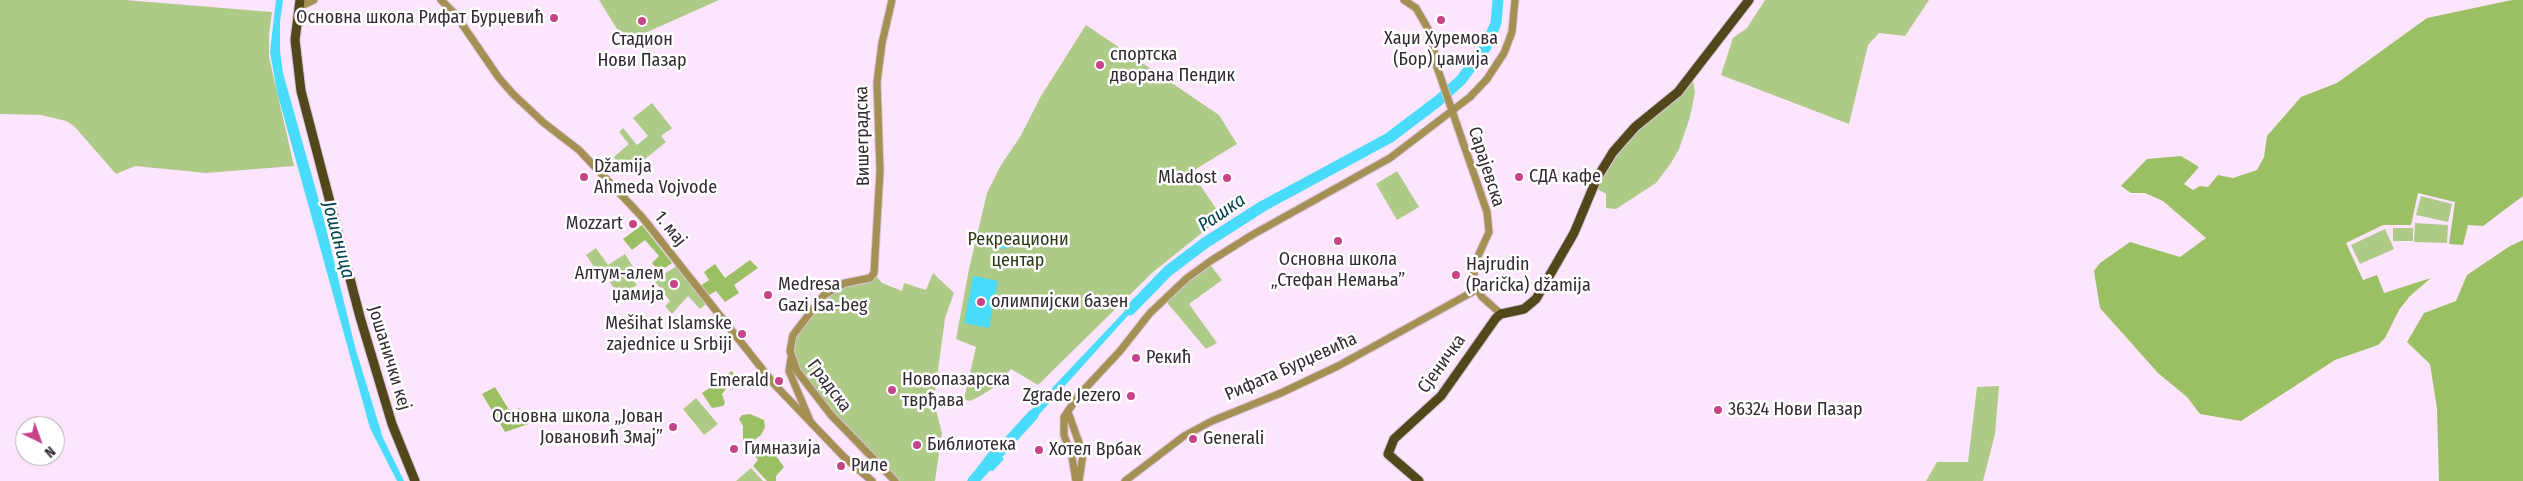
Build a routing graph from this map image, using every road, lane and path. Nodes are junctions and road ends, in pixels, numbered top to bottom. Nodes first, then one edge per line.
1 (314, 0) edge
2 (441, 0) edge
3 (892, 0) edge
4 (1404, 0) edge
5 (1515, 0) edge
6 (1749, 0) edge
7 (299, 3) edge
8 (1451, 107) junction
9 (874, 273) joint
10 (1476, 290) junction
11 (1502, 314) junction
12 (791, 358) junction
13 (804, 382) junction
14 (795, 387) junction
15 (1068, 412) junction
16 (811, 424) junction
17 (415, 481) edge
18 (872, 481) edge
19 (895, 481) edge
20 (1078, 481) edge
21 (1125, 481) edge
22 (1419, 481) edge

1 - 7 street, Јошанички кеј
2 - 16 street, 1. мај
3 - 9 street, Вишеградска
4 - 8 street, Сарајевска
5 - 8 street
6 - 11 main road
7 - 17 main road, Јошанички кеј
8 - 10 street, Сарајевска
8 - 15 street
9 - 12 street, Градска
10 - 11 street
10 - 21 street, Рифата Бурџевића
11 - 22 main road, Сјеничка
12 - 13 street, Градска
12 - 14 street
13 - 14 street
13 - 19 street, Градска
14 - 16 street
15 - 20 street
15 - 20 street
16 - 18 street, 1. мај

